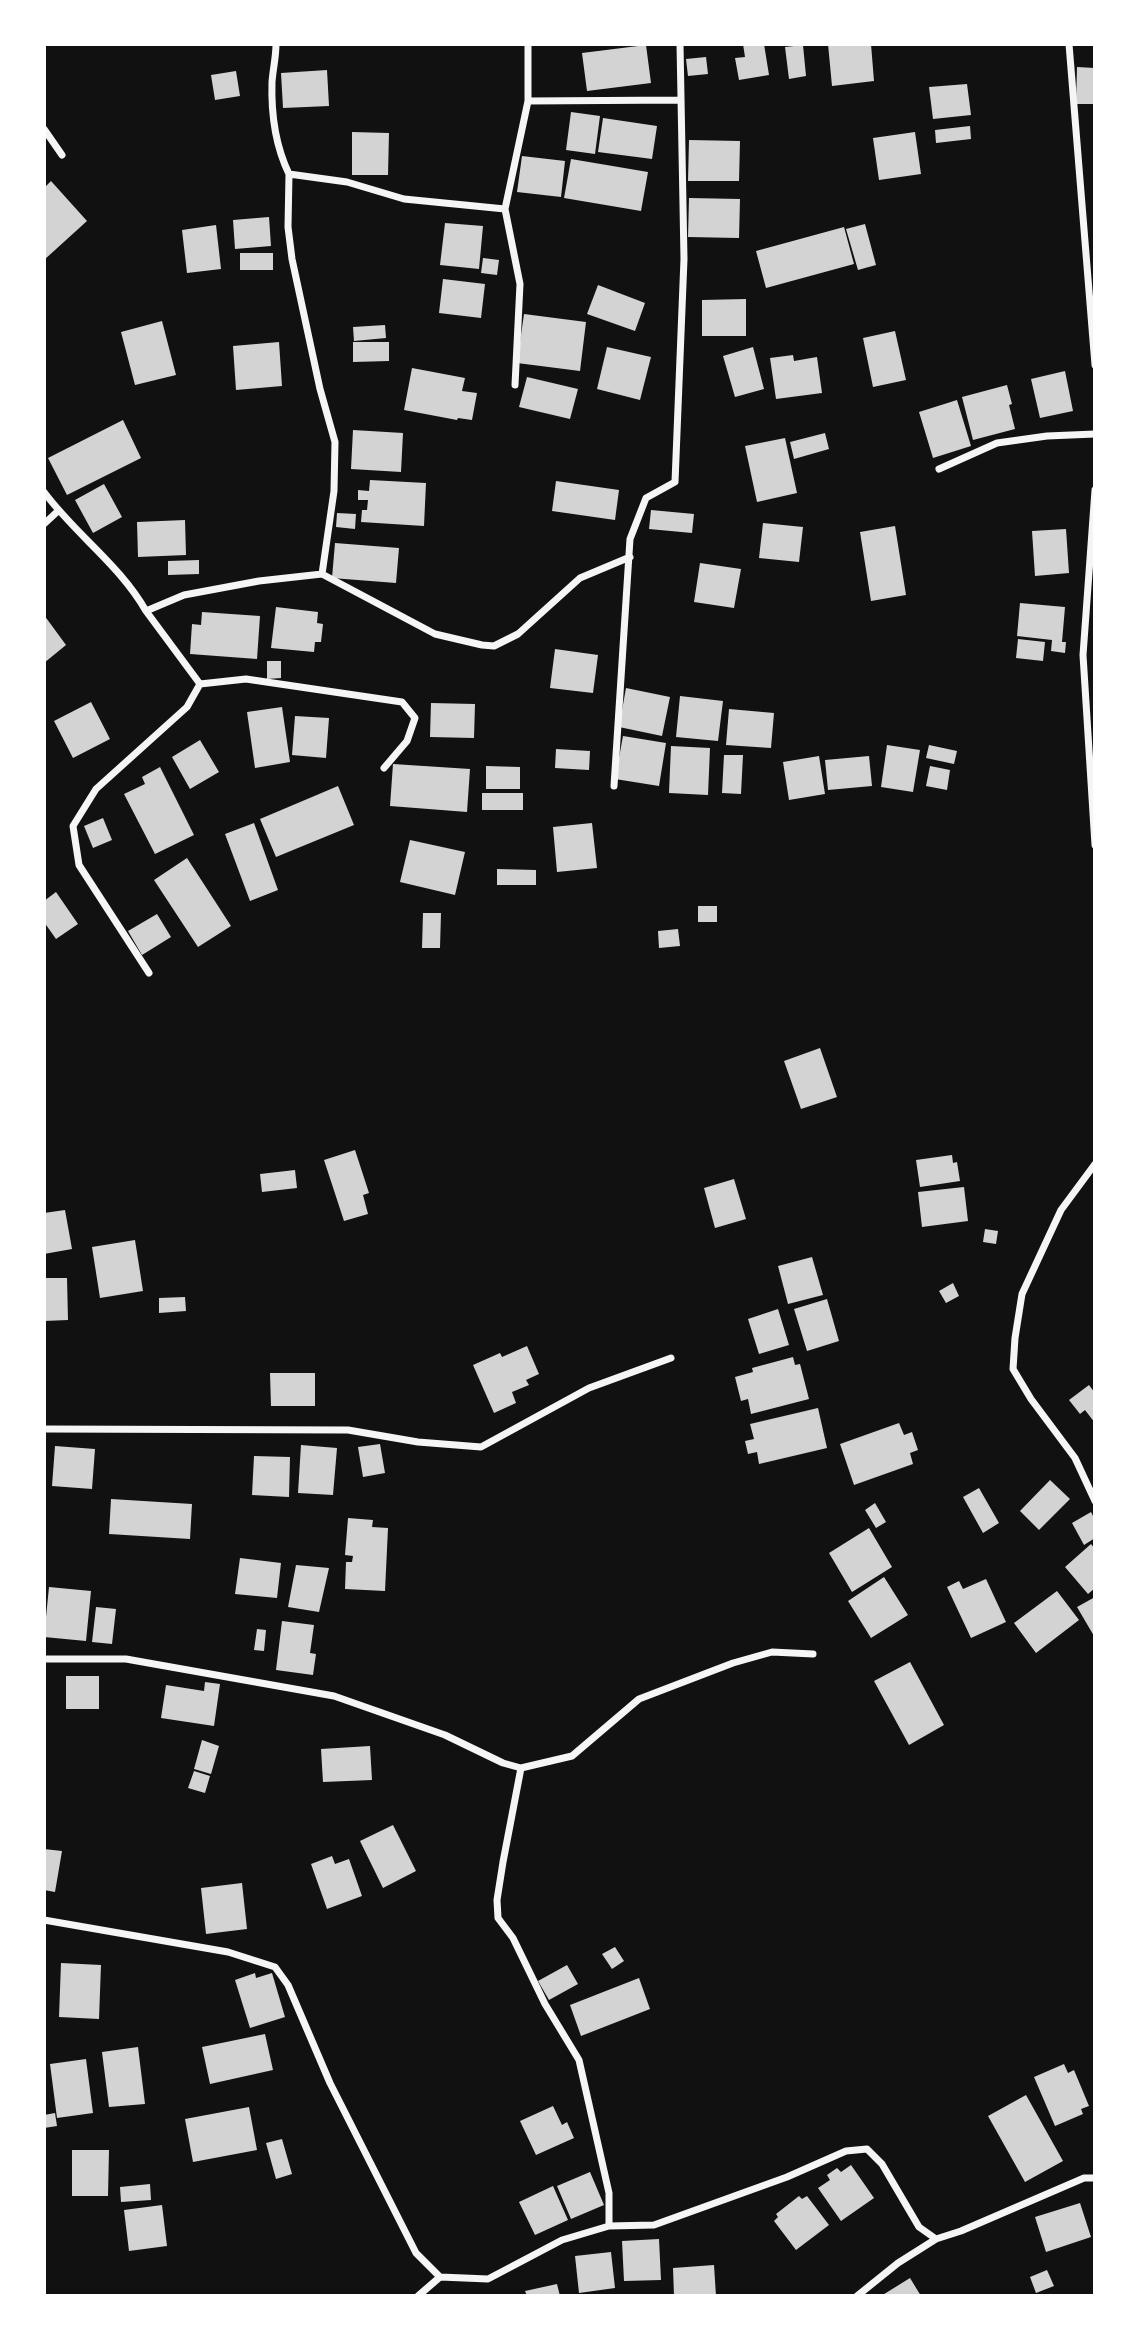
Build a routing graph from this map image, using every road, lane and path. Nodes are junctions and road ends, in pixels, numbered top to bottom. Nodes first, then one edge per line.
1 (276, 44) edge
2 (528, 44) edge
3 (680, 44) edge
4 (1069, 44) edge
5 (681, 100) junction
6 (528, 101) junction
7 (44, 130) edge
8 (62, 155) dead end
9 (289, 174) junction
10 (505, 209) junction
11 (1095, 365) edge
12 (515, 385) dead end
13 (1095, 434) edge
14 (939, 468) dead end
15 (1095, 490) edge
16 (44, 492) edge
17 (58, 511) junction
18 (44, 524) edge
19 (630, 557) junction
20 (322, 574) junction
21 (146, 611) junction
22 (200, 684) junction
23 (384, 768) dead end
24 (614, 786) dead end
25 (1095, 845) edge
26 (149, 973) dead end
27 (1095, 1164) edge
28 (671, 1358) dead end
29 (44, 1429) edge
30 (1095, 1501) edge
31 (813, 1654) dead end
32 (44, 1659) edge
33 (521, 1768) junction
34 (44, 1920) edge
35 (1095, 2178) edge
36 (609, 2226) junction
37 (936, 2239) junction
38 (440, 2277) junction
39 (418, 2296) edge
40 (858, 2296) edge

1 - 9 street
2 - 6 street
3 - 5 street
4 - 11 street
5 - 6 street
5 - 19 street
6 - 10 street
7 - 8 street
9 - 10 street
9 - 20 street
10 - 12 street
13 - 14 street
15 - 25 street
16 - 17 street
17 - 18 street
17 - 21 street
19 - 20 street
19 - 24 street
20 - 21 street
21 - 22 street
22 - 23 street
22 - 26 street
27 - 30 street
28 - 29 street
31 - 33 street
32 - 33 street
33 - 36 street
34 - 38 street
35 - 37 street
36 - 37 street
36 - 38 street
37 - 40 street
38 - 39 street

